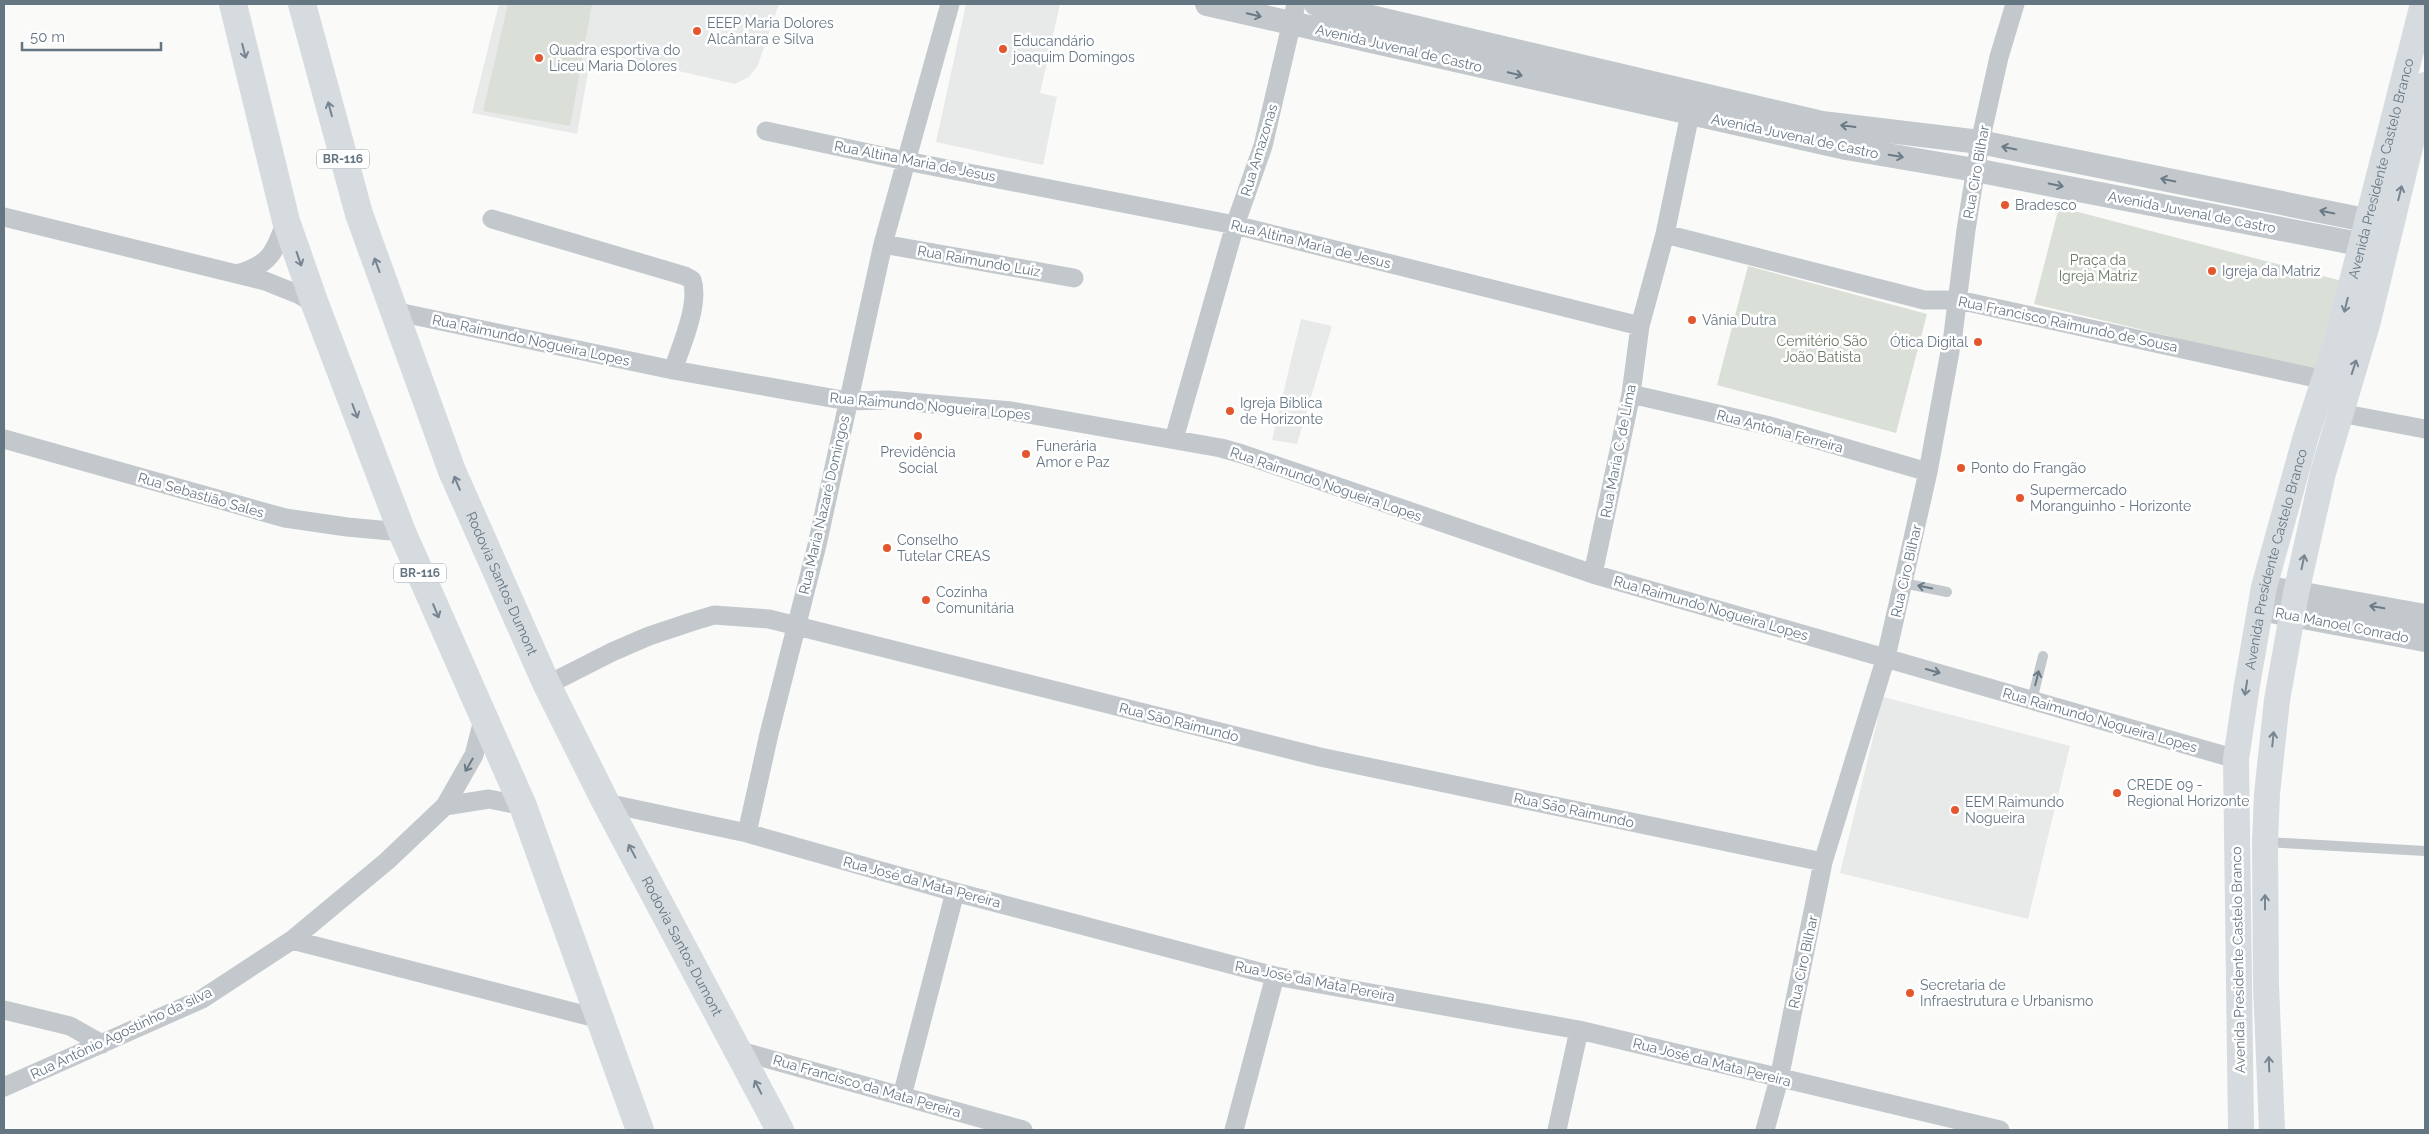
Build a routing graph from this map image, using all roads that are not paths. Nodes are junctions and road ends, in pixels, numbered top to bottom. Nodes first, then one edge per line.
1 (233, 4) edge
2 (302, 4) edge
3 (950, 4) edge
4 (1207, 4) edge
5 (1316, 4) edge
6 (2015, 4) edge
7 (2423, 4) edge
8 (1295, 14) edge
9 (2425, 88) edge
10 (1690, 114) junction
11 (766, 131) dead end
12 (1980, 142) junction
13 (906, 161) junction
14 (1975, 170) junction
15 (4, 217) edge
16 (492, 219) dead end
17 (286, 221) junction
18 (1235, 225) junction
19 (1664, 234) junction
20 (2377, 235) junction
21 (883, 244) junction
22 (237, 274) junction
23 (1074, 278) dead end
24 (1958, 300) junction
25 (315, 304) junction
26 (394, 310) junction
27 (1640, 326) junction
28 (673, 370) junction
29 (2326, 380) junction
30 (1631, 394) junction
31 (848, 401) junction
32 (2340, 413) junction
33 (2425, 429) edge
34 (4, 439) edge
35 (1174, 439) junction
36 (1928, 472) junction
37 (402, 532) junction
38 (1593, 574) junction
39 (1903, 582) junction
40 (1946, 592) dead end
41 (2262, 598) junction
42 (2295, 604) junction
43 (2425, 616) edge
44 (795, 626) junction
45 (2425, 640) edge
46 (2043, 656) dead end
47 (1886, 657) junction
48 (547, 685) junction
49 (2032, 700) junction
50 (483, 720) junction
51 (2236, 759) junction
52 (606, 803) junction
53 (445, 806) junction
54 (523, 806) junction
55 (747, 833) junction
56 (2265, 842) junction
57 (2425, 851) edge
58 (1823, 862) junction
59 (955, 892) junction
60 (292, 940) junction
61 (1275, 976) junction
62 (4, 1010) edge
63 (600, 1019) junction
64 (1579, 1030) junction
65 (102, 1044) junction
66 (740, 1051) junction
67 (1779, 1079) junction
68 (4, 1087) edge
69 (902, 1096) junction
70 (2271, 1104) junction
71 (2240, 1118) edge
72 (640, 1130) edge
73 (780, 1130) edge
74 (1023, 1130) edge
75 (1234, 1130) edge
76 (1557, 1130) edge
77 (1764, 1130) edge
78 (2000, 1130) edge
79 (2272, 1130) edge

1 -> 17 highway, BR-116
26 -> 2 highway, Rodovia Santos Dumont / BR-116
3 - 13 street, Rua Maria Nazaré Domingos
4 -> 8 street, Avenida Juvenal de Castro
12 -> 5 street, Avenida Juvenal de Castro
6 - 12 street, Rua Ciro Bilhar
7 - 20 main road, Avenida Presidente Castelo Branco
8 -> 10 street, Avenida Juvenal de Castro
8 - 18 street, Rua Amazonas
20 -> 9 main road, Avenida Presidente Castelo Branco
10 -> 14 street, Avenida Juvenal de Castro
10 - 19 street
11 - 13 street, Rua Altina Maria de Jesus
12 - 14 street, Rua Ciro Bilhar
20 -> 12 street, Avenida Juvenal de Castro
13 - 18 street, Rua Altina Maria de Jesus
13 - 21 street, Rua Maria Nazaré Domingos
14 -> 20 street, Avenida Juvenal de Castro
14 - 24 street, Rua Ciro Bilhar
15 - 22 street
16 - 28 street
17 - 22 street
17 -> 25 highway, BR-116
18 - 27 street, Rua Altina Maria de Jesus
18 - 35 street, Rua Amazonas
19 - 24 street, Rua Francisco Raimundo de Sousa
19 - 27 street
20 -> 29 main road, Avenida Presidente Castelo Branco
32 -> 20 main road, Avenida Presidente Castelo Branco
21 - 23 street, Rua Raimundo Luiz
21 - 31 street, Rua Maria Nazaré Domingos
22 - 25 street
24 - 29 street, Rua Francisco Raimundo de Sousa
24 - 36 street, Rua Ciro Bilhar
25 -> 37 highway, BR-116
26 - 28 street, Rua Raimundo Nogueira Lopes
48 -> 26 highway, Rodovia Santos Dumont / BR-116
27 - 30 street, Rua Maria C. de Lima
28 - 31 street, Rua Raimundo Nogueira Lopes
29 - 41 main road, Avenida Presidente Castelo Branco
30 - 36 street, Rua Antônia Ferreira
30 - 38 street, Rua Maria C. de Lima
31 - 35 street, Rua Raimundo Nogueira Lopes
31 - 44 street, Rua Maria Nazaré Domingos
32 - 33 street
42 -> 32 main road, Avenida Presidente Castelo Branco
34 - 37 street, Rua Sebastião Sales
35 - 38 street, Rua Raimundo Nogueira Lopes
36 - 39 street, Rua Ciro Bilhar
37 -> 50 highway, BR-116
38 - 47 street, Rua Raimundo Nogueira Lopes
40 -> 39 lane
39 - 47 street, Rua Ciro Bilhar
41 - 42 street, Rua Manoel Conrado
41 -> 51 main road, Avenida Presidente Castelo Branco
43 -> 42 street, Rua Manoel Conrado
42 - 45 street, Rua Manoel Conrado
56 -> 42 main road, Avenida Presidente Castelo Branco
44 - 48 street, Rua São Raimundo
44 - 55 street, Rua Maria Nazaré Domingos
44 - 58 street, Rua São Raimundo
49 -> 46 lane
47 -> 49 street, Rua Raimundo Nogueira Lopes
47 - 58 street, Rua Ciro Bilhar
48 - 52 highway, Rodovia Santos Dumont / BR-116
49 - 51 street, Rua Raimundo Nogueira Lopes
50 -> 53 street, Rua Antônio Agostinho da silva
50 - 54 highway, BR-116
51 - 71 main road, Avenida Presidente Castelo Branco
52 - 55 street, Rua José da Mata Pereira
66 -> 52 highway, Rodovia Santos Dumont / BR-116
53 - 54 street
53 - 60 street, Rua Antônio Agostinho da silva
54 - 63 highway, BR-116
55 - 59 street, Rua José da Mata Pereira
56 - 57 lane
70 -> 56 main road, Avenida Presidente Castelo Branco
58 - 67 street, Rua Ciro Bilhar
59 - 61 street, Rua José da Mata Pereira
59 - 69 street
60 - 63 street
60 - 65 street, Rua Antônio Agostinho da silva
61 - 64 street, Rua José da Mata Pereira
61 - 75 street
62 - 65 street
63 - 72 highway, BR-116
64 - 67 street, Rua José da Mata Pereira
64 - 76 street
65 - 68 street, Rua Antônio Agostinho da silva
66 - 69 street, Rua Francisco da Mata Pereira
73 -> 66 highway, Rodovia Santos Dumont / BR-116
67 - 77 street, Rua Ciro Bilhar
67 - 78 street, Rua José da Mata Pereira
69 - 74 street, Rua Francisco da Mata Pereira
70 - 71 main road
70 - 79 main road, Avenida Presidente Castelo Branco

